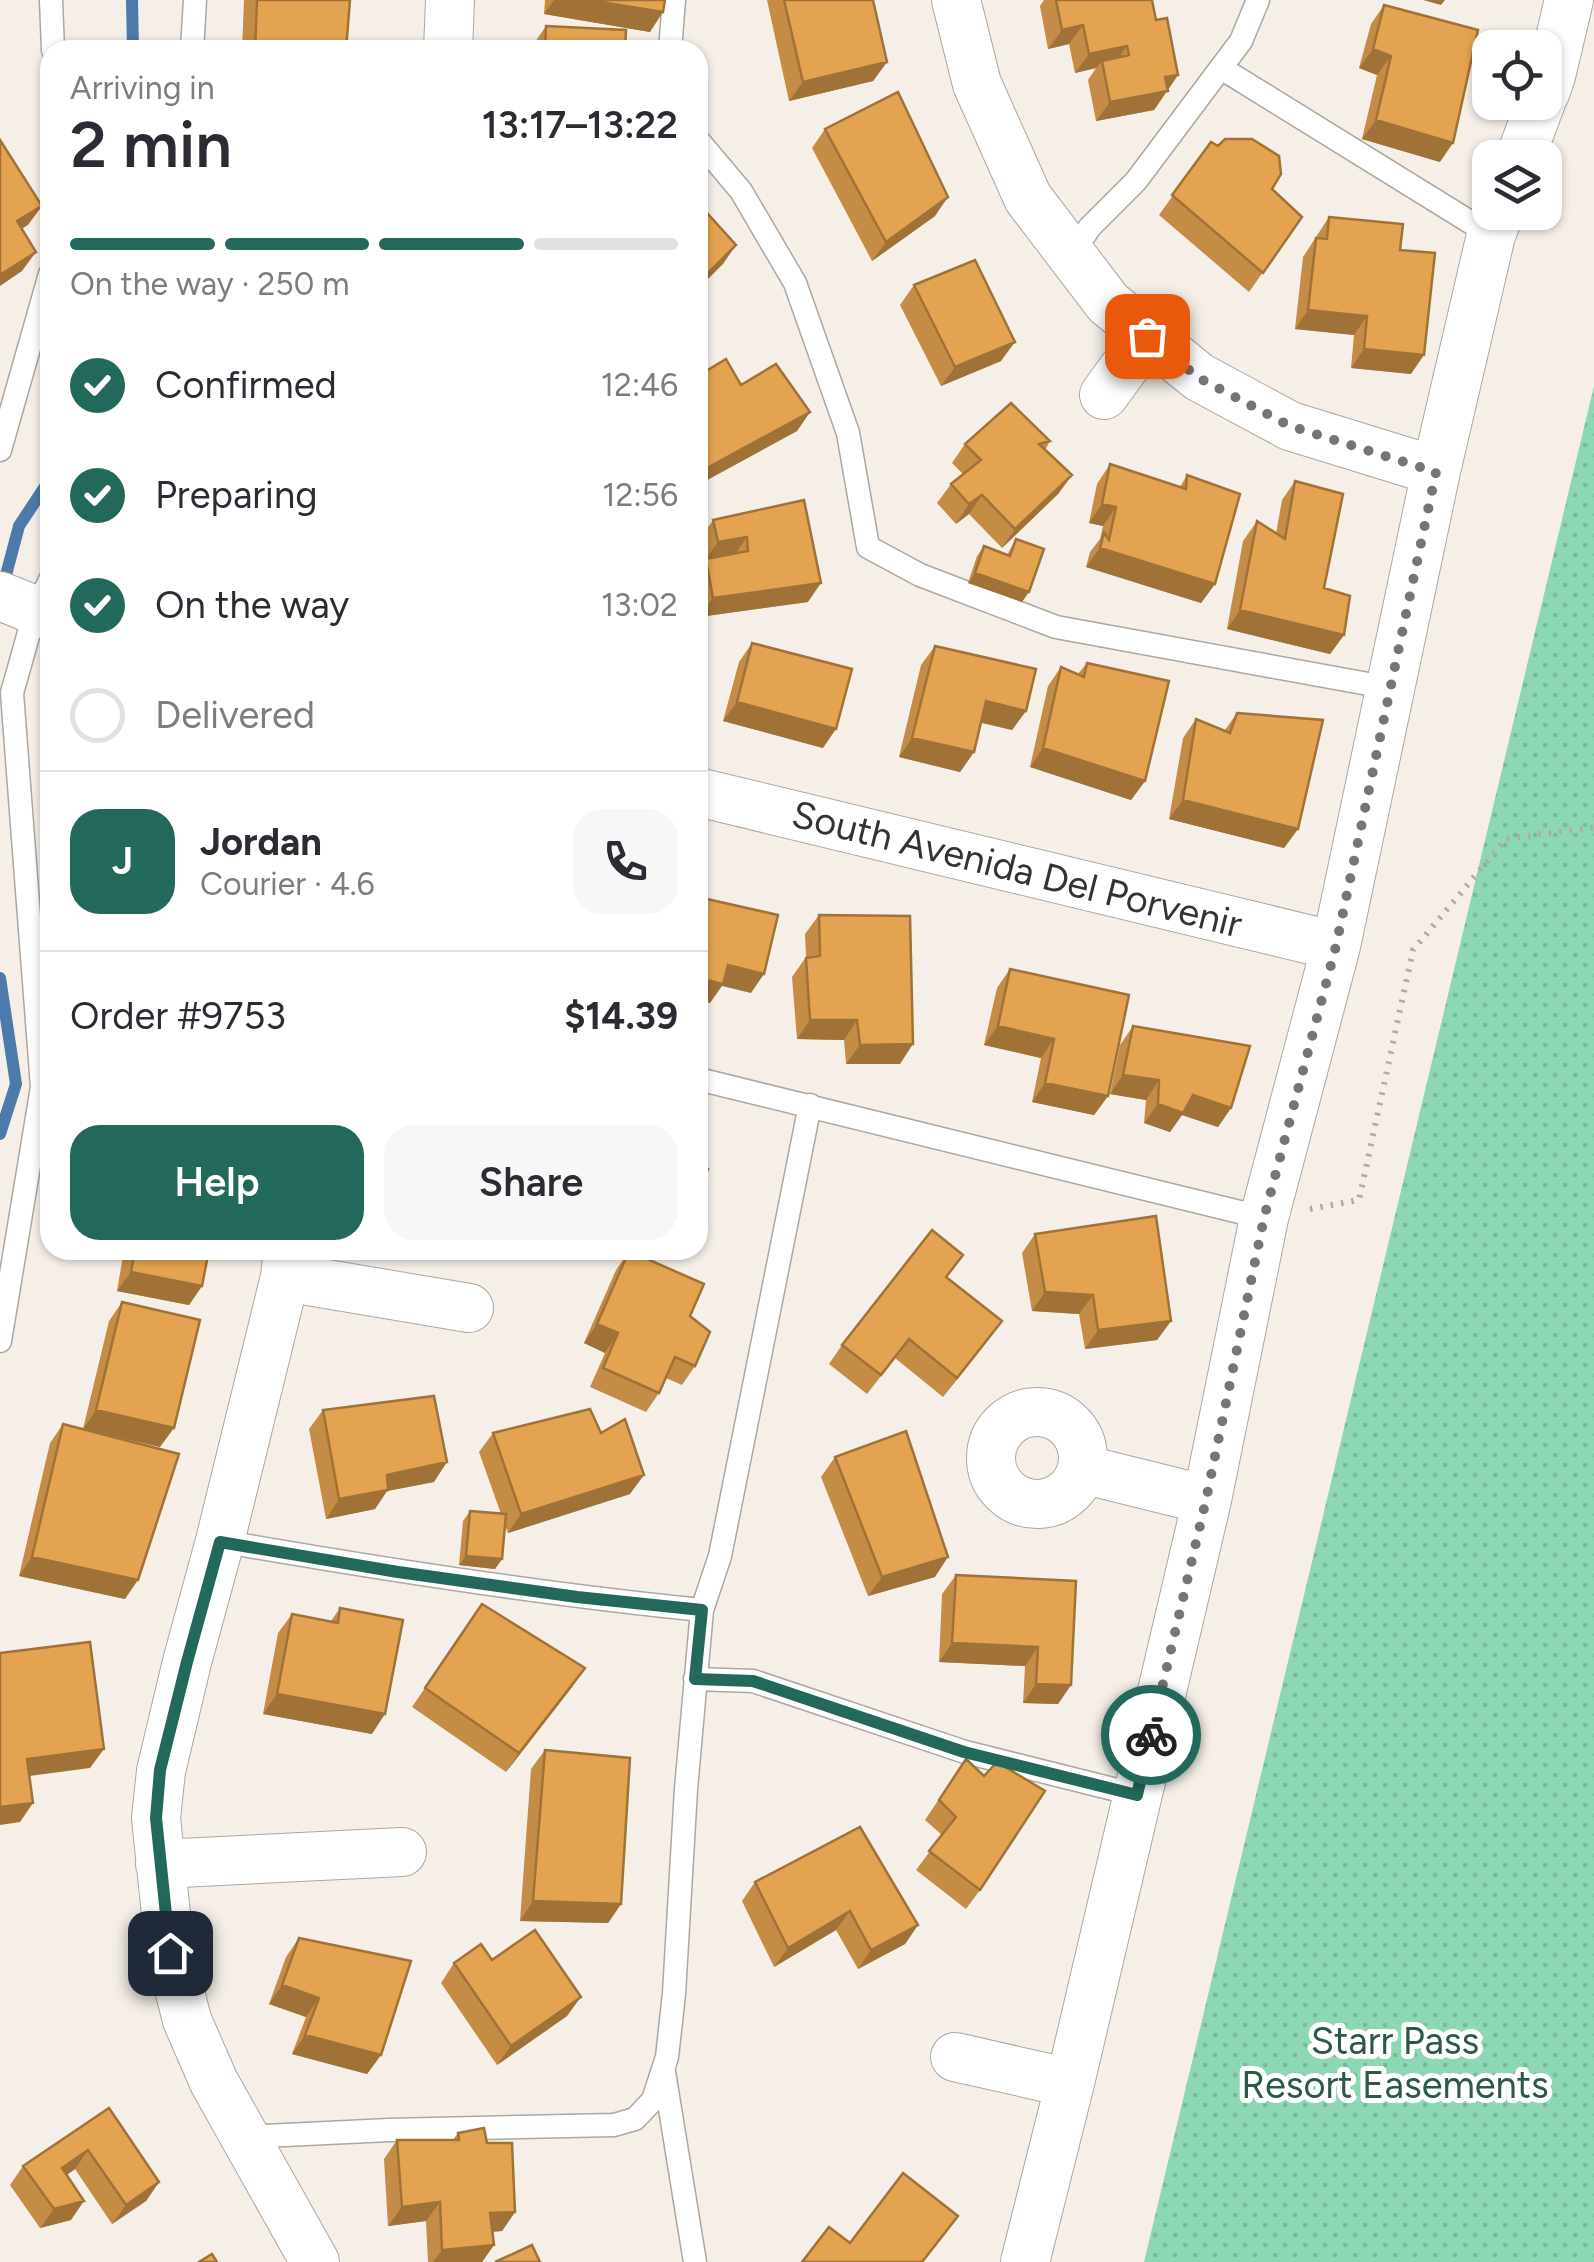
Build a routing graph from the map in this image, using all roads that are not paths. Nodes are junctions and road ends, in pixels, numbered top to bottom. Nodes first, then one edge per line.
1 (51, 0) edge
2 (195, 0) edge
3 (450, 0) edge
4 (674, 0) edge
5 (956, 0) edge
6 (1258, 0) edge
7 (1568, 0) edge
8 (1561, 30) edge
9 (53, 40) edge
10 (193, 40) edge
11 (448, 40) edge
12 (671, 40) edge
13 (1221, 68) junction
14 (708, 152) edge
15 (1472, 211) edge
16 (1494, 230) edge
17 (1071, 255) junction
18 (40, 309) edge
19 (1147, 336) junction
20 (1104, 395) dead end
21 (0, 450) edge
22 (1436, 472) junction
23 (34, 601) edge
24 (1390, 688) junction
25 (708, 794) edge
26 (1336, 946) junction
27 (40, 1061) edge
28 (708, 1081) edge
29 (40, 1099) edge
30 (810, 1105) junction
31 (1264, 1218) junction
32 (286, 1264) edge
33 (469, 1308) dead end
34 (0, 1341) edge
35 (1082, 1469) dead end
36 (1206, 1500) junction
37 (220, 1542) junction
38 (702, 1610) junction
39 (695, 1679) junction
40 (1137, 1795) junction
41 (402, 1852) dead end
42 (160, 1864) junction
43 (955, 2057) dead end
44 (663, 2069) junction
45 (1070, 2083) junction
46 (245, 2137) junction
47 (315, 2262) edge
48 (695, 2262) edge
49 (1024, 2262) edge

1 - 9 lane
2 - 10 lane
3 - 11 street
4 - 12 lane
5 - 17 street
6 - 13 lane
7 - 8 street
13 - 15 lane
13 - 17 lane
14 - 24 lane
16 - 22 street
17 - 19 street
18 - 21 lane
19 - 20 street
19 - 22 street
22 - 24 street
23 - 27 lane
24 - 26 street
25 - 26 street, South Avenida Del Porvenir
26 - 31 street
28 - 30 lane
29 - 34 lane
30 - 31 lane
30 - 38 lane
31 - 36 street
32 - 33 street
32 - 37 street
35 - 36 street
36 - 40 street
37 - 38 lane
37 - 42 street
38 - 39 lane
39 - 40 lane
39 - 44 lane
40 - 45 street
41 - 42 street
42 - 46 street
43 - 45 street
44 - 46 lane
44 - 48 lane
45 - 49 street
46 - 47 street

